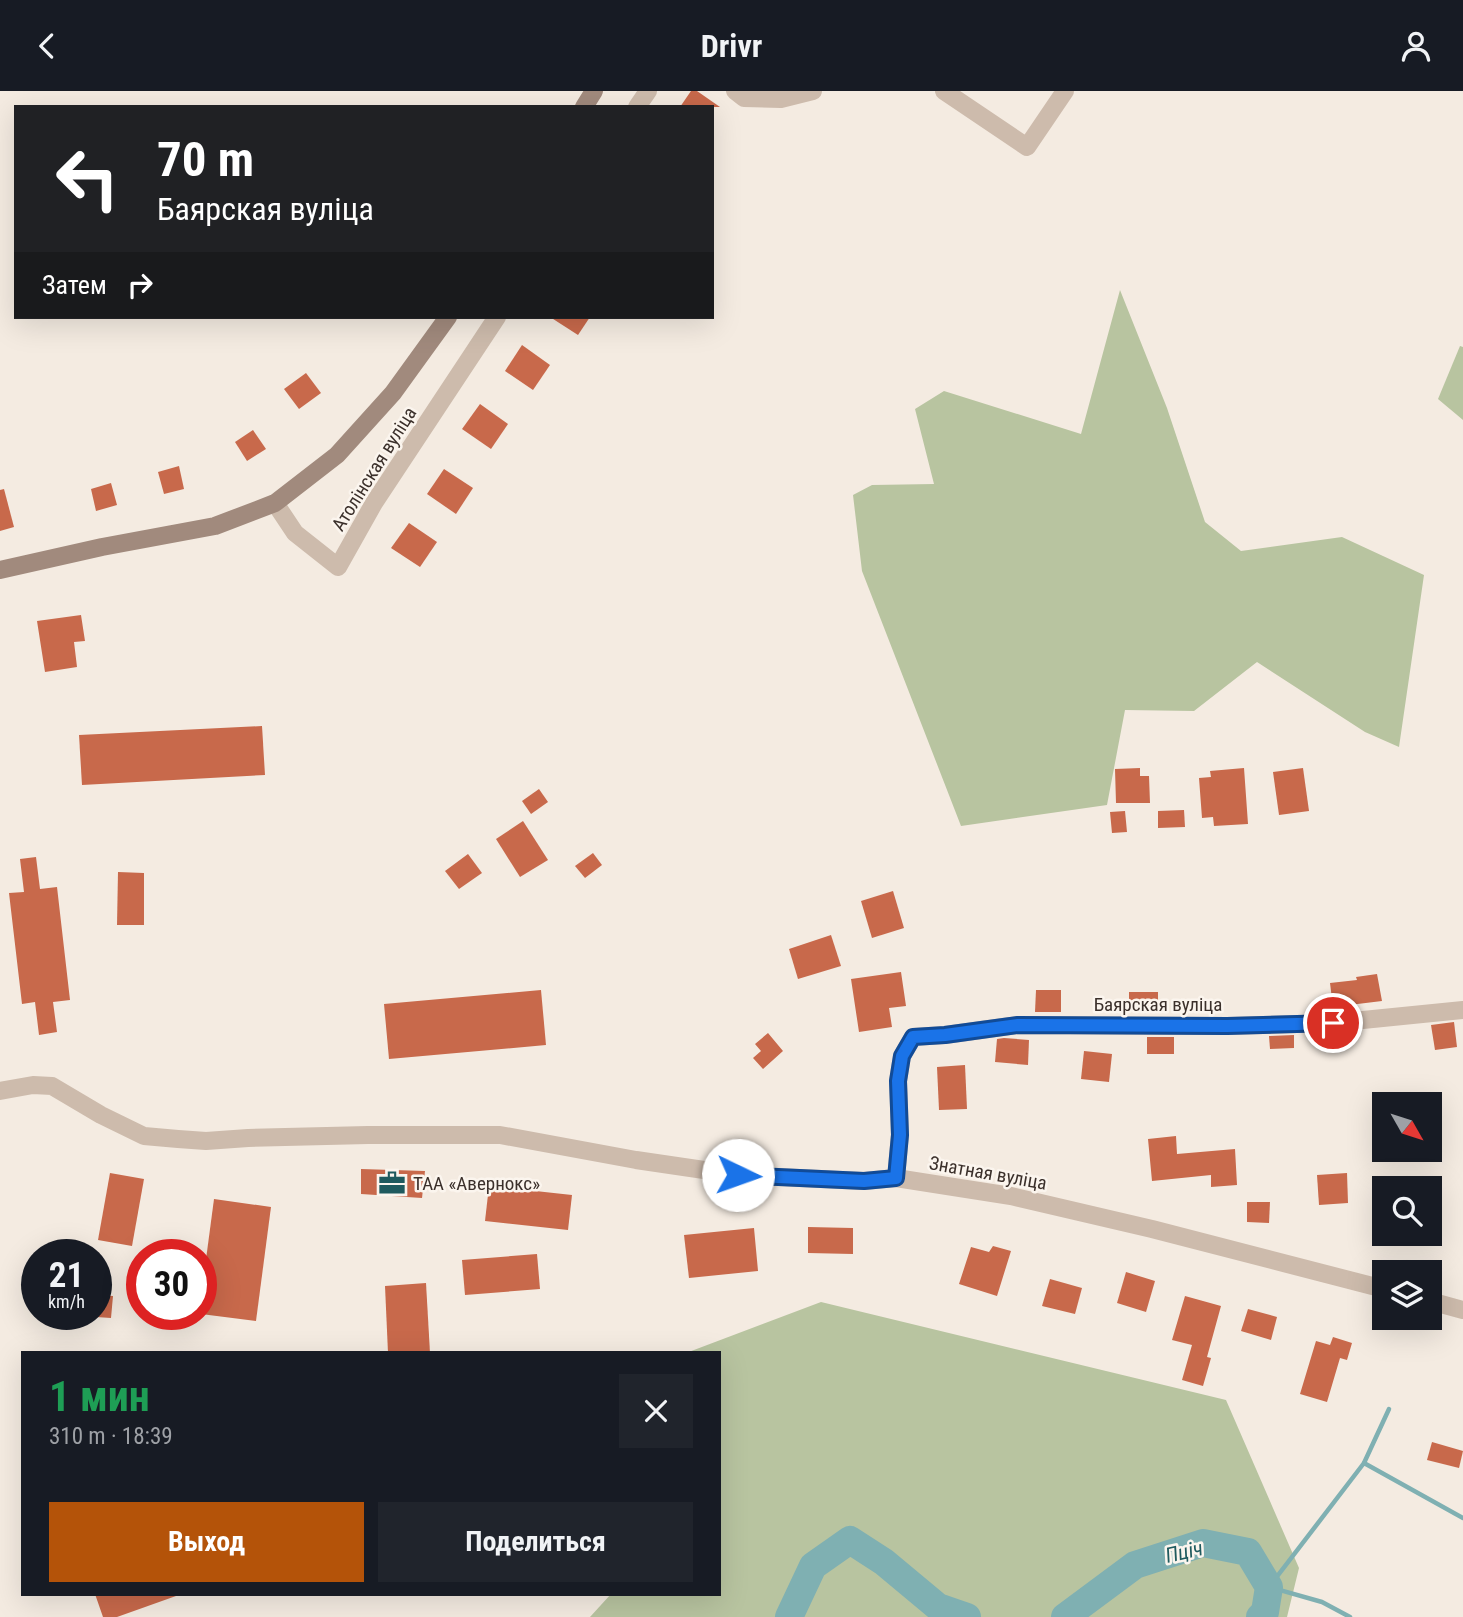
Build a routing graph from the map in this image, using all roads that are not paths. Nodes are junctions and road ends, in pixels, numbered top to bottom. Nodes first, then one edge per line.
1 (735, 91) edge
2 (813, 91) edge
3 (944, 91) edge
4 (1065, 91) edge
5 (448, 319) edge
6 (496, 319) edge
7 (275, 503) junction
8 (0, 570) edge
9 (1463, 1010) edge
10 (0, 1091) edge
11 (896, 1178) junction
12 (1372, 1286) edge
13 (1442, 1304) edge
14 (1463, 1310) edge

1 - 2 street
3 - 4 street
5 - 7 street, Атолінская вуліца
6 - 7 street, Атолінская вуліца
7 - 8 street, Атолінская вуліца
9 - 11 street, Баярская вуліца
10 - 11 street, Знатная вуліца
11 - 12 street, Знатная вуліца
13 - 14 street

